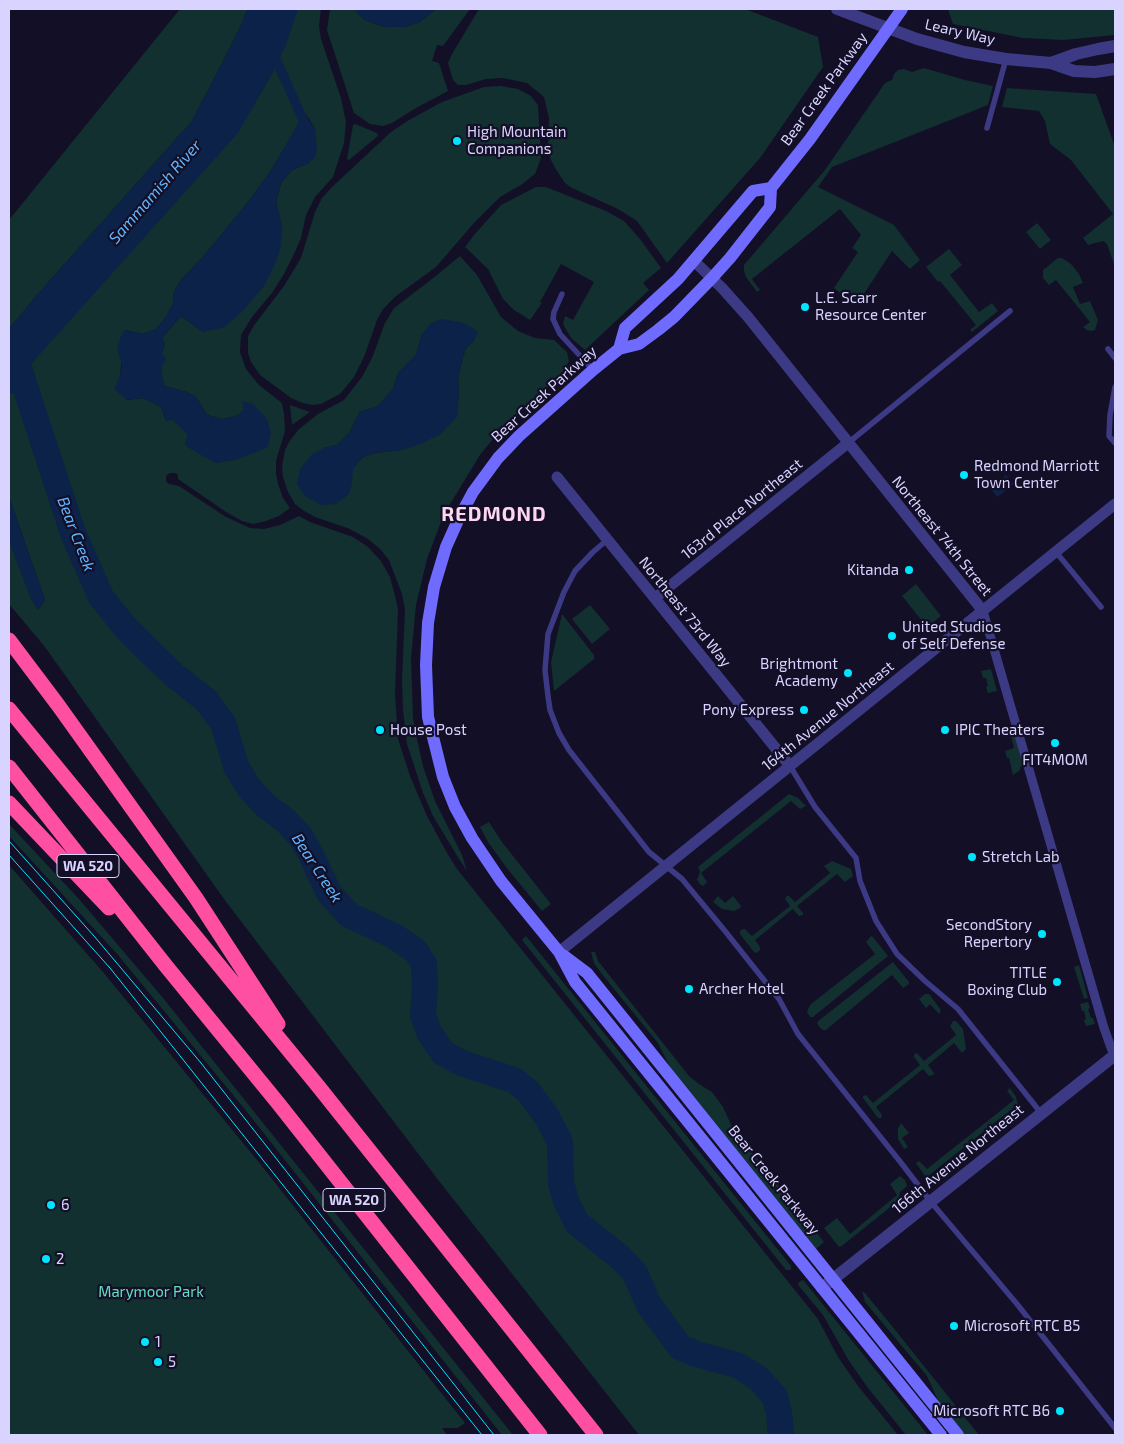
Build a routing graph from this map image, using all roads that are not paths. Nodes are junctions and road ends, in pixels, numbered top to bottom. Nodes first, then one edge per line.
1 (838, 9) edge
2 (902, 9) edge
3 (888, 29) junction
4 (1115, 46) edge
5 (1076, 54) junction
6 (1115, 54) edge
7 (1006, 59) junction
8 (1051, 63) junction
9 (1115, 69) edge
10 (987, 128) dead end
11 (770, 188) junction
12 (694, 261) junction
13 (712, 278) junction
14 (562, 294) dead end
15 (1010, 311) dead end
16 (619, 349) junction
17 (1108, 349) dead end
18 (1115, 358) edge
19 (592, 370) junction
20 (1115, 387) edge
21 (1113, 406) edge
22 (848, 442) junction
23 (1115, 443) edge
24 (557, 477) dead end
25 (1115, 504) edge
26 (607, 540) junction
27 (1056, 552) junction
28 (655, 598) junction
29 (1100, 607) dead end
30 (983, 611) junction
31 (9, 640) edge
32 (9, 708) edge
33 (790, 766) junction
34 (9, 767) edge
35 (9, 803) edge
36 (667, 865) junction
37 (559, 952) junction
38 (166, 966) junction
39 (1115, 1056) edge
40 (318, 1086) junction
41 (1041, 1113) junction
42 (931, 1202) junction
43 (833, 1280) junction
44 (822, 1288) junction
45 (1115, 1428) edge
46 (540, 1435) edge
47 (596, 1435) edge
48 (941, 1435) edge
49 (958, 1435) edge

1 - 3 street, Leary Way
2 - 3 main road, Bear Creek Parkway
3 - 7 street, Leary Way
3 - 11 main road, Bear Creek Parkway
4 - 5 street, Leary Way
5 - 6 street
5 - 8 street, Leary Way
7 - 8 street, Leary Way
7 - 10 lane
8 - 9 street, Leary Way
11 - 12 main road, Bear Creek Parkway
11 - 13 main road, Bear Creek Parkway
12 - 13 street, Northeast 74th Street
12 - 16 main road, Bear Creek Parkway
13 - 16 main road, Bear Creek Parkway
13 - 22 street, Northeast 74th Street
14 - 19 lane
15 - 22 lane
16 - 19 main road, Bear Creek Parkway
17 - 18 lane
19 - 37 main road, Bear Creek Parkway
20 - 21 lane
21 - 23 lane
22 - 28 street, 163rd Place Northeast
22 - 30 street, Northeast 74th Street
24 - 26 street, Northeast 73rd Way
25 - 27 street, 164th Avenue Northeast
26 - 28 street, Northeast 73rd Way
26 - 36 lane
27 - 29 lane
27 - 30 street, 164th Avenue Northeast
28 - 33 street, Northeast 73rd Way
30 - 33 street, 164th Avenue Northeast
30 - 39 street, Northeast 74th Street
31 - 40 highway
32 - 40 highway, WA 520
33 - 36 street, 164th Avenue Northeast
33 - 41 lane
34 - 38 highway, WA 520
35 - 38 highway
36 - 37 street, 164th Avenue Northeast
36 - 42 lane
37 - 43 main road, Bear Creek Parkway
37 - 44 main road, Bear Creek Parkway
38 - 46 highway, WA 520
39 - 41 street, 166th Avenue Northeast
40 - 47 highway, WA 520
41 - 42 street, 166th Avenue Northeast
42 - 43 street, 166th Avenue Northeast
42 - 45 lane
43 - 44 street, 166th Avenue Northeast
43 - 49 main road, Bear Creek Parkway
44 - 48 main road, Bear Creek Parkway

